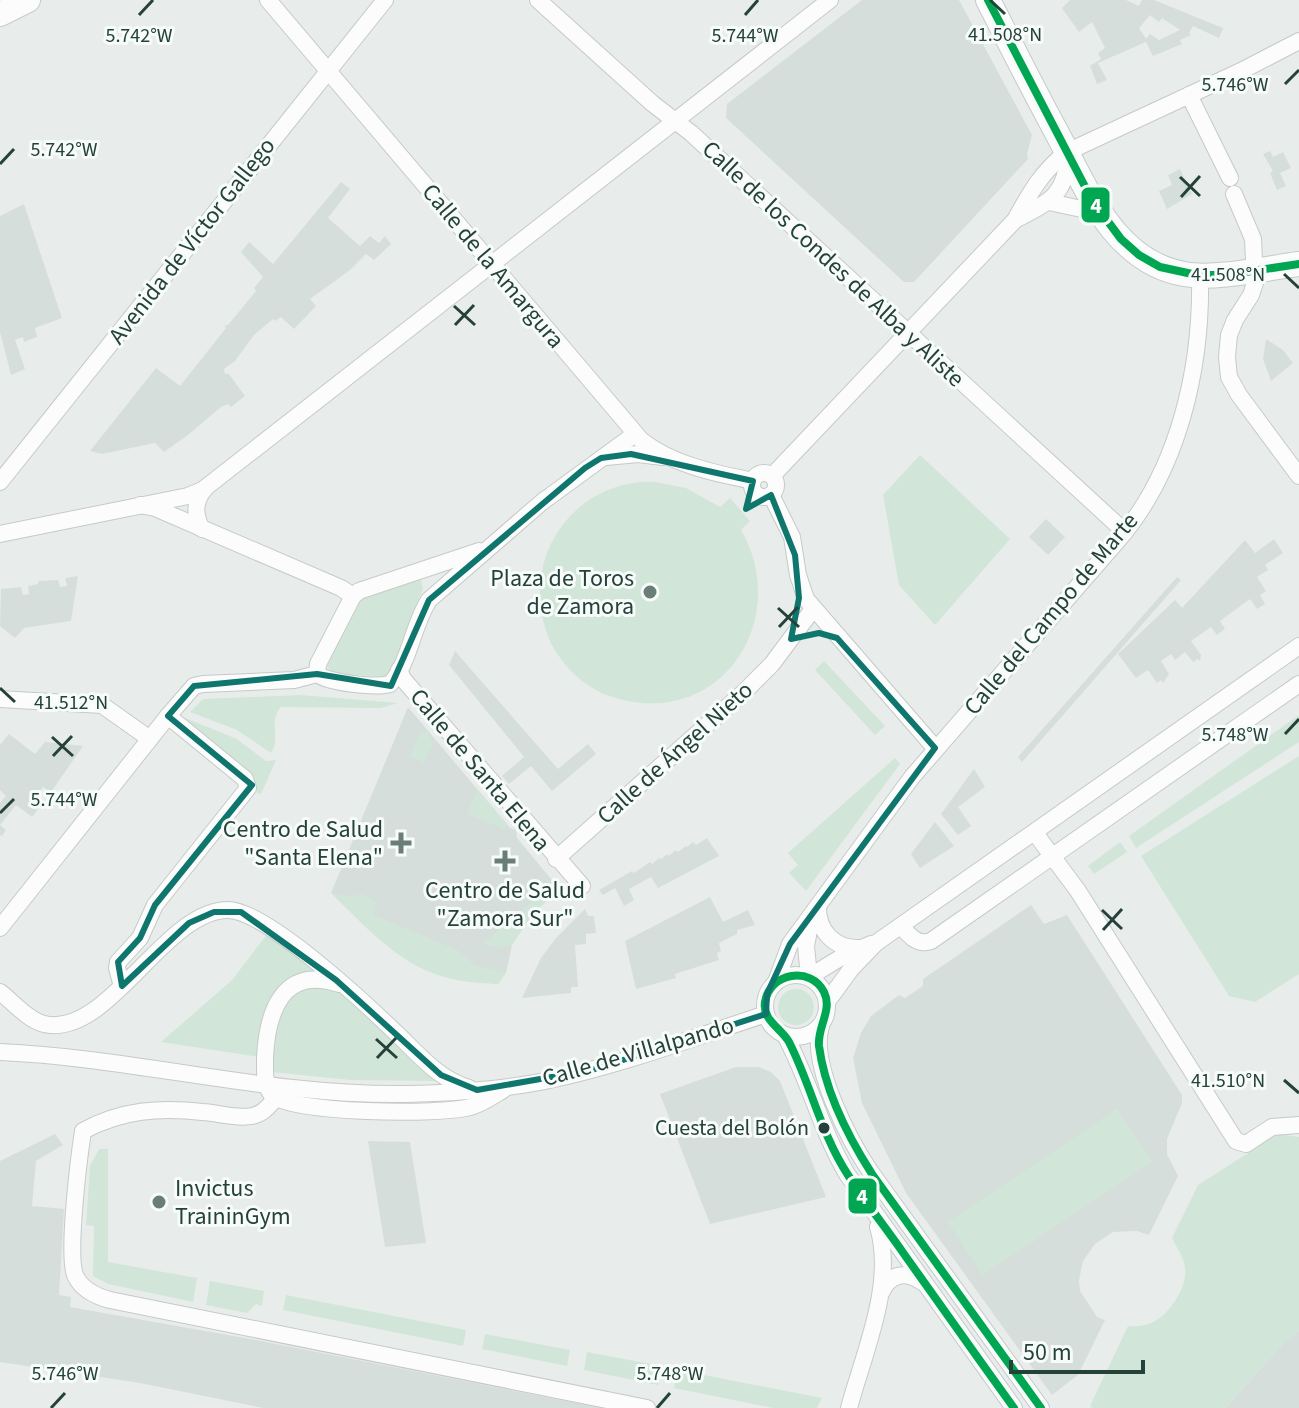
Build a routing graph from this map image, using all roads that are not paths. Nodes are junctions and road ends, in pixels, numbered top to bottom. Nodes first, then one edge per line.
1 (28, 0) edge
2 (268, 0) edge
3 (385, 0) edge
4 (538, 0) edge
5 (988, 0) edge
6 (824, 2) edge
7 (2, 8) edge
8 (1299, 41) edge
9 (328, 70) junction
10 (1189, 95) junction
11 (676, 121) junction
12 (1067, 152) junction
13 (1049, 202) junction
14 (1100, 213) junction
15 (1015, 220) junction
16 (1299, 264) edge
17 (491, 265) junction
18 (1254, 269) junction
19 (1200, 276) junction
20 (908, 331) junction
21 (635, 434) junction
22 (601, 458) junction
23 (670, 458) junction
24 (1298, 472) edge
25 (772, 476) junction
26 (753, 481) junction
27 (0, 482) edge
28 (205, 488) junction
29 (771, 495) junction
30 (140, 505) junction
31 (202, 529) junction
32 (1125, 532) junction
33 (0, 534) edge
34 (486, 548) junction
35 (418, 572) junction
36 (798, 575) junction
37 (353, 596) junction
38 (429, 600) junction
39 (813, 609) junction
40 (837, 638) junction
41 (788, 642) junction
42 (1299, 646) edge
43 (399, 670) junction
44 (317, 674) junction
45 (1299, 684) edge
46 (0, 699) edge
47 (168, 716) junction
48 (150, 739) junction
49 (935, 748) junction
50 (1035, 833) junction
51 (1051, 857) junction
52 (556, 859) junction
53 (582, 886) dead end
54 (816, 910) junction
55 (901, 926) junction
56 (0, 928) edge
57 (876, 943) junction
58 (859, 948) junction
59 (809, 977) junction
60 (776, 982) junction
61 (341, 984) junction
62 (122, 986) junction
63 (0, 992) edge
64 (827, 1002) junction
65 (766, 1014) junction
66 (821, 1026) junction
67 (785, 1035) junction
68 (0, 1052) edge
69 (509, 1086) junction
70 (477, 1090) junction
71 (271, 1091) junction
72 (1299, 1125) edge
73 (871, 1210) junction
74 (922, 1282) junction
75 (880, 1294) junction
76 (647, 1408) edge
77 (849, 1408) edge
78 (1014, 1408) edge
79 (1041, 1408) edge

1 - 7 main road
2 - 9 street, Calle de la Amargura
3 - 9 street, Avenida de Víctor Gallego
4 - 11 street, Calle de los Condes de Alba y Aliste
5 - 12 main road
6 - 11 street
8 - 10 street
9 - 17 street, Calle de la Amargura
9 - 27 street, Avenida de Víctor Gallego
10 - 12 street
10 - 18 street
11 - 17 street
11 - 20 street, Calle de los Condes de Alba y Aliste
12 - 13 street
12 - 14 main road
12 - 15 street
13 - 14 street
13 - 15 street
14 - 19 main road
15 - 20 street
16 - 18 main road
17 - 21 street, Calle de la Amargura
17 - 28 street
18 - 19 main road
18 - 24 street
19 - 32 street, Calle del Campo de Marte
20 - 25 street
20 - 32 street, Calle de los Condes de Alba y Aliste
21 - 22 street
21 - 23 street, Calle de la Amargura
22 - 23 street
22 - 34 street
23 - 26 street, Calle de la Amargura
25 - 26 street
25 - 29 street
26 - 29 street
28 - 30 street
28 - 31 street
29 - 36 street
30 - 31 street
30 - 33 street
31 - 37 street
32 - 49 street, Calle del Campo de Marte
34 - 35 street
34 - 38 street
35 - 37 street
35 - 38 street
36 - 39 street
36 - 41 street, Calle de Ángel Nieto
37 - 44 street
38 - 43 street
39 - 40 street
39 - 41 street, Calle de Ángel Nieto
40 - 41 street
40 - 49 street
41 - 52 street, Calle de Ángel Nieto
42 - 50 street
43 - 44 street, Calle de Santa Elena
43 - 52 street, Calle de Santa Elena
44 - 47 street
45 - 51 street
46 - 48 street
47 - 48 street
47 - 62 street
48 - 56 street
49 - 54 street, Calle del Campo de Marte
50 - 51 street
50 - 55 street
51 - 55 street
51 - 72 street
52 - 53 street, Calle de Santa Elena
54 - 58 street
54 - 59 street, Calle del Campo de Marte
54 - 60 street, Calle del Campo de Marte
55 - 57 street
57 - 58 street
57 - 64 street
58 - 59 street
59 - 60 street
59 - 64 street
60 - 65 street
61 - 62 street
61 - 70 street
61 - 71 street
62 - 63 street
64 - 66 street
65 - 67 street
65 - 69 street, Calle de Villalpando
66 - 67 street
66 - 79 street
67 - 73 street
68 - 71 street, Calle de Villalpando
69 - 70 street, Calle de Villalpando
69 - 71 street, Calle de Villalpando
70 - 71 street, Calle de Villalpando
71 - 76 street
73 - 74 street
73 - 75 street
74 - 75 street
74 - 78 street
75 - 77 street

